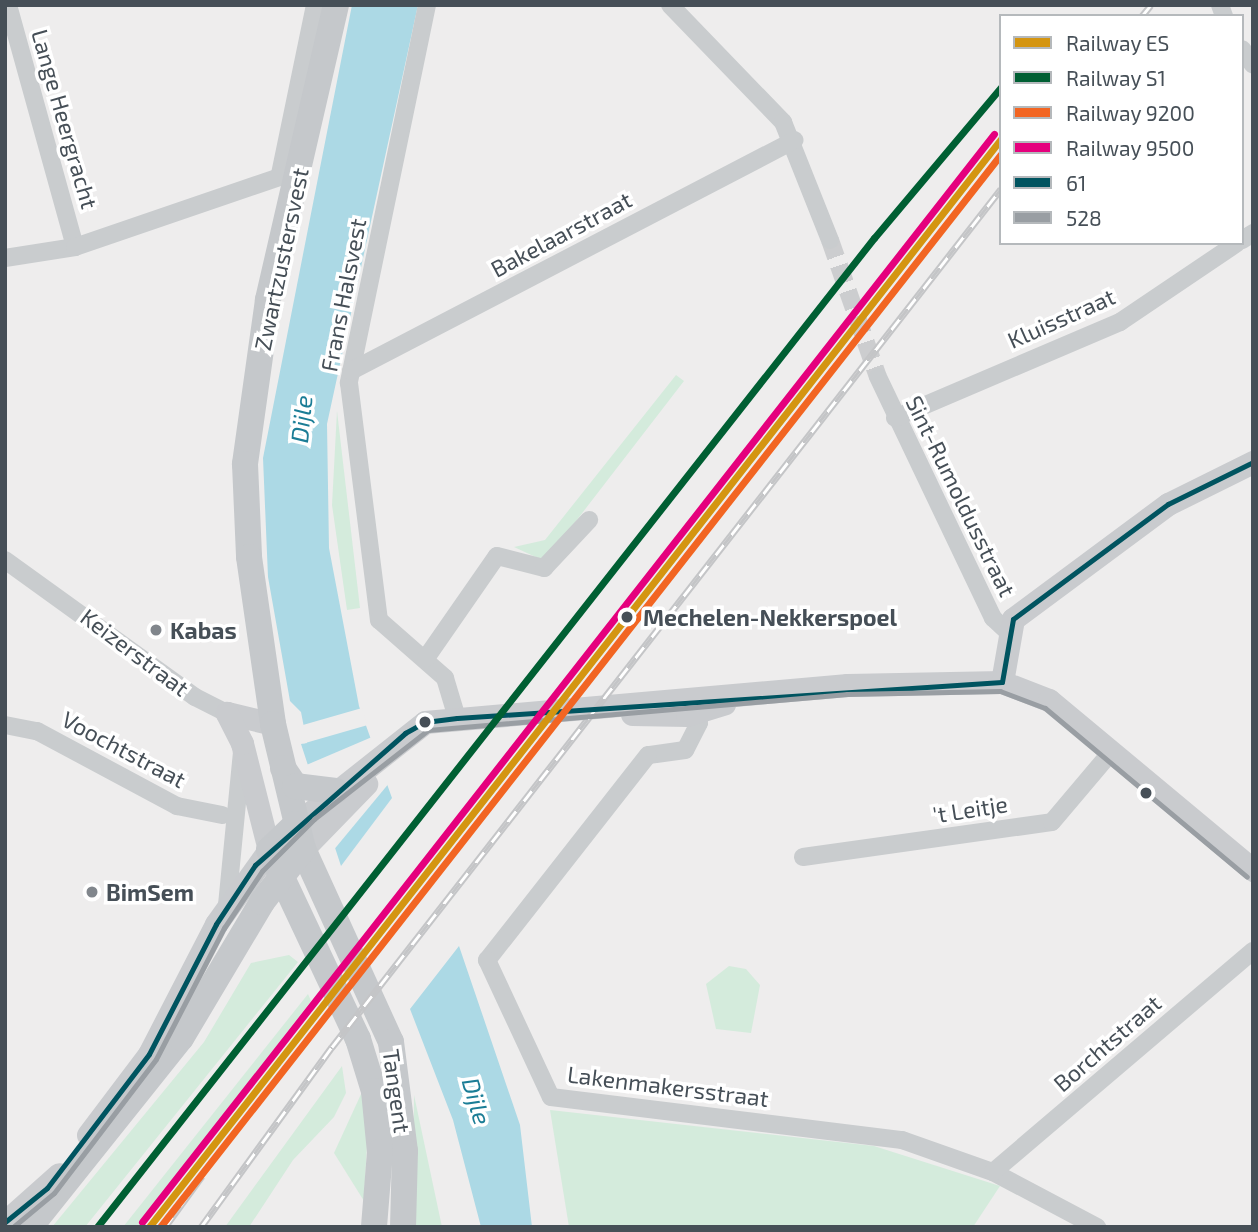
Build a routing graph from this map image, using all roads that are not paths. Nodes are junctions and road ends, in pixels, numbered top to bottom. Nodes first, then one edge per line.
1 (8, 5) edge
2 (315, 5) edge
3 (336, 5) edge
4 (427, 5) edge
5 (670, 5) edge
6 (794, 140) junction
7 (290, 172) junction
8 (830, 240) tunnel mouth
9 (1234, 245) edge
10 (75, 247) junction
11 (5, 257) edge
12 (351, 371) junction
13 (878, 377) tunnel mouth
14 (895, 418) junction
15 (1253, 462) edge
16 (589, 520) dead end
17 (5, 560) edge
18 (1007, 631) junction
19 (426, 657) junction
20 (1003, 676) junction
21 (697, 706) junction
22 (226, 713) junction
23 (457, 718) junction
24 (273, 724) junction
25 (5, 725) edge
26 (242, 749) junction
27 (1112, 751) junction
28 (387, 757) junction
29 (282, 766) junction
30 (336, 791) joint
31 (222, 815) dead end
32 (307, 821) junction
33 (269, 850) junction
34 (803, 857) dead end
35 (1253, 870) edge
36 (282, 873) junction
37 (227, 905) junction
38 (1253, 951) edge
39 (993, 1172) junction
40 (5, 1222) edge
41 (30, 1227) edge
42 (374, 1227) edge
43 (403, 1227) edge
44 (1097, 1227) edge

1 - 10 street, Lange Heergracht
2 - 7 street, Zwartzustersvest
3 - 7 main road, Zwartzustersvest
4 - 12 street, Frans Halsvest
5 - 6 street
6 - 8 street
6 - 12 street, Bakelaarstraat
7 - 10 street
7 - 24 main road, Zwartzustersvest
9 - 14 street, Kluisstraat
10 - 11 street
12 - 19 street, Frans Halsvest
13 - 14 street, Sint-Rumoldusstraat
14 - 18 street, Sint-Rumoldusstraat
15 - 18 main road
16 - 19 street
17 - 22 street, Keizerstraat
18 - 20 main road
19 - 23 street, Frans Halsvest
20 - 21 main road
20 - 27 main road
21 - 23 main road
21 - 39 street, Lakenmakersstraat
22 - 24 main road, Keizerstraat
22 - 26 main road
23 - 28 main road
24 - 29 main road, Zwartzustersvest
25 - 31 street, Voochtstraat
26 - 33 main road
26 - 37 street
27 - 34 street, 't Leitje
27 - 35 main road
28 - 30 main road
28 - 32 main road
29 - 32 main road, Zwartzustersvest
29 - 32 main road
30 - 32 main road
32 - 33 main road
32 - 36 main road
32 - 43 main road, Tangent
33 - 36 main road
33 - 37 main road
36 - 41 main road
36 - 42 main road, Tangent
37 - 40 main road
38 - 39 street, Borchtstraat
39 - 44 street, Lakenmakersstraat

